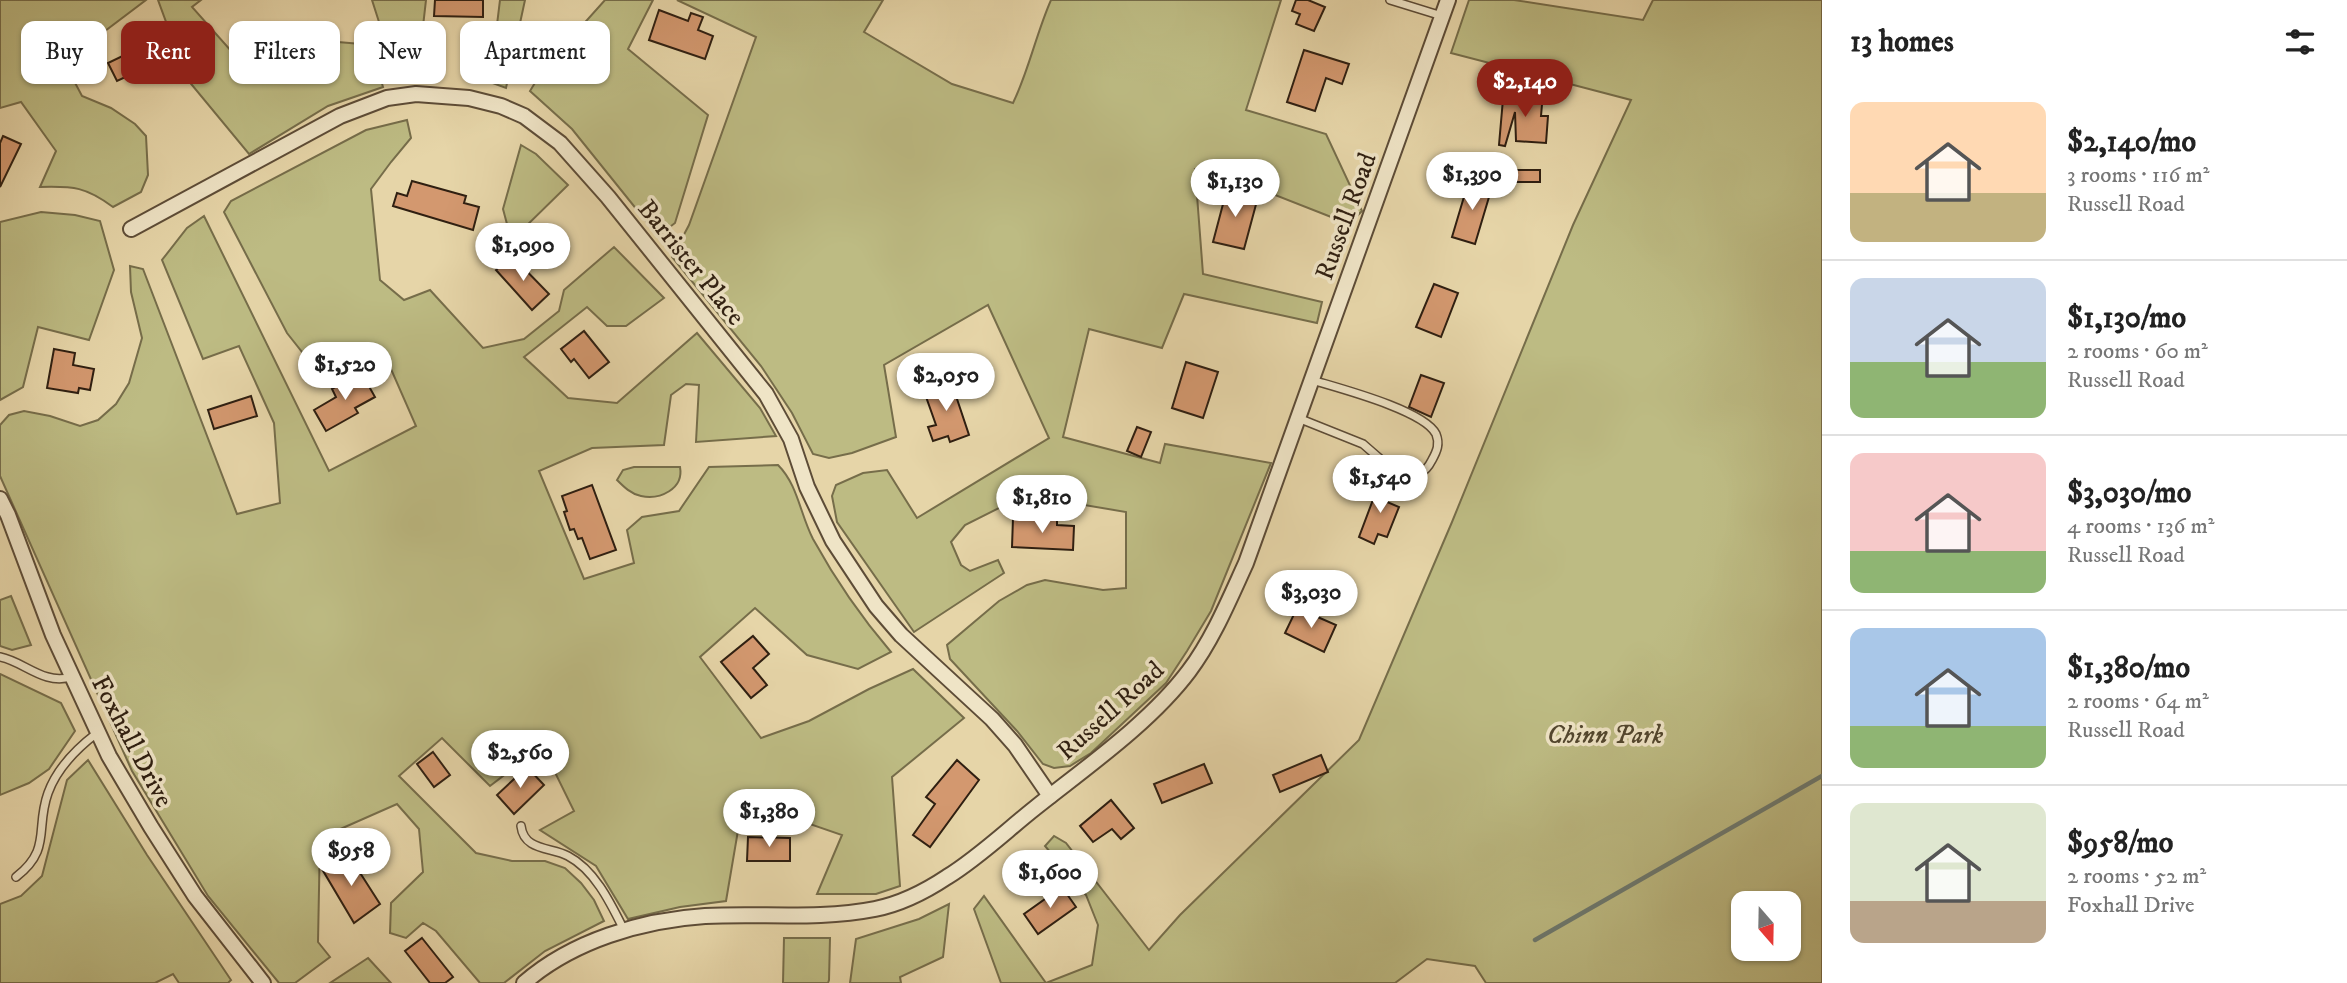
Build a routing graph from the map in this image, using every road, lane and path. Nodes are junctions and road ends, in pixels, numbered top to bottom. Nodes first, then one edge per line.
1 (1390, 0) edge
2 (1448, 0) edge
3 (1442, 17) junction
4 (131, 229) dead end
5 (1312, 380) junction
6 (1298, 418) junction
7 (0, 499) edge
8 (0, 657) edge
9 (71, 677) junction
10 (97, 733) junction
11 (1051, 796) junction
12 (521, 826) dead end
13 (16, 877) dead end
14 (625, 931) junction
15 (263, 983) edge
16 (524, 983) edge

1 - 3 lane
2 - 3 street, Russell Road
3 - 5 street, Russell Road
4 - 11 street, Barrister Place
5 - 6 street, Russell Road
5 - 6 lane
6 - 11 street, Russell Road
7 - 9 street, Foxhall Drive
8 - 9 lane
9 - 10 street, Foxhall Drive
10 - 13 lane
10 - 15 street, Foxhall Drive
11 - 14 street, Russell Road
12 - 14 lane
14 - 16 street, Russell Road

